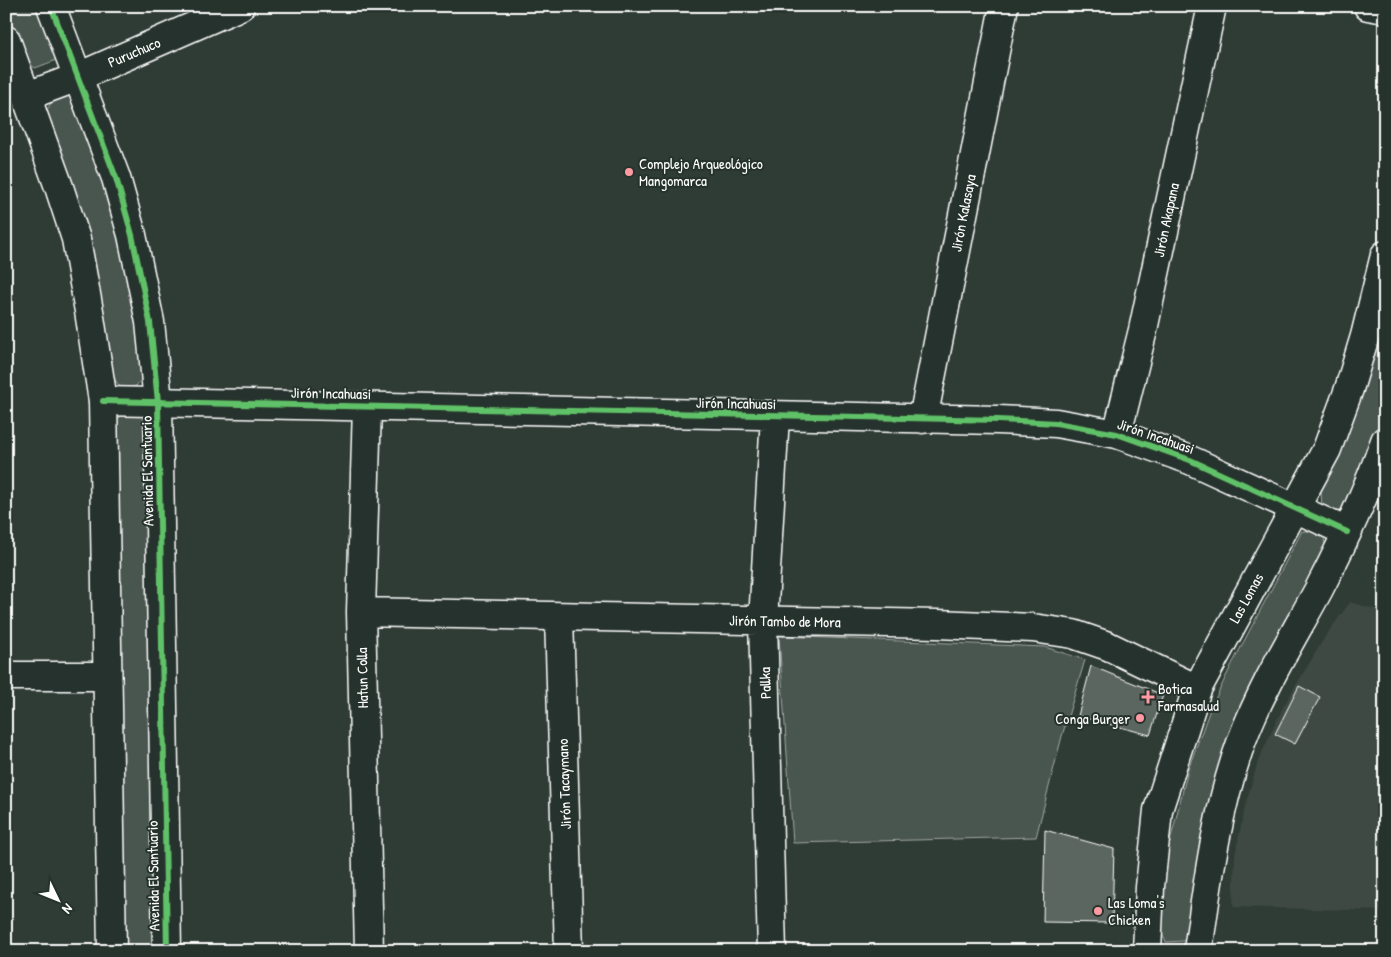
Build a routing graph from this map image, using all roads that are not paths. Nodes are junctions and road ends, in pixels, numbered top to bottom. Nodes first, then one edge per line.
1 (51, 6) edge
2 (240, 6) edge
3 (1004, 6) edge
4 (1212, 6) edge
5 (1368, 6) edge
6 (1385, 9) edge
7 (6, 40) edge
8 (78, 77) junction
9 (27, 96) junction
10 (1385, 255) edge
11 (103, 401) junction
12 (158, 402) junction
13 (367, 406) junction
14 (775, 416) junction
15 (923, 420) junction
16 (1117, 434) junction
17 (1385, 440) edge
18 (1296, 509) junction
19 (1347, 532) junction
20 (361, 612) junction
21 (559, 616) junction
22 (763, 621) junction
23 (6, 676) edge
24 (107, 676) junction
25 (1197, 688) junction
26 (112, 951) edge
27 (167, 951) edge
28 (369, 951) edge
29 (569, 951) edge
30 (772, 951) edge
31 (1147, 951) edge
32 (1198, 951) edge

1 - 8 street, Avenida El Santuario
2 - 8 street, Puruchuco
3 - 15 street, Jirón Kalasaya
4 - 16 street, Jirón Akapana
5 - 6 street
7 - 9 street
8 - 9 street, Puruchuco
8 - 12 street, Avenida El Santuario
9 - 11 street
10 - 18 street, Las Lomas
11 - 12 street, Jirón Incahuasi
11 - 24 street
12 - 13 street, Jirón Incahuasi
12 - 27 street, Avenida El Santuario
13 - 14 street, Jirón Incahuasi
13 - 20 street, Hatun Colla
14 - 15 street, Jirón Incahuasi
14 - 22 street, Pallka
15 - 16 street, Jirón Incahuasi
16 - 18 street, Jirón Incahuasi
17 - 19 street
18 - 19 street, Jirón Incahuasi
18 - 25 street, Las Lomas
19 - 32 street
20 - 21 street, Jirón Tambo de Mora
20 - 28 street, Hatun Colla
21 - 22 street, Jirón Tambo de Mora
21 - 29 street, Jirón Tacaymano
22 - 25 street, Jirón Tambo de Mora
22 - 30 street, Pallka
23 - 24 street
24 - 26 street
25 - 31 street, Las Lomas

